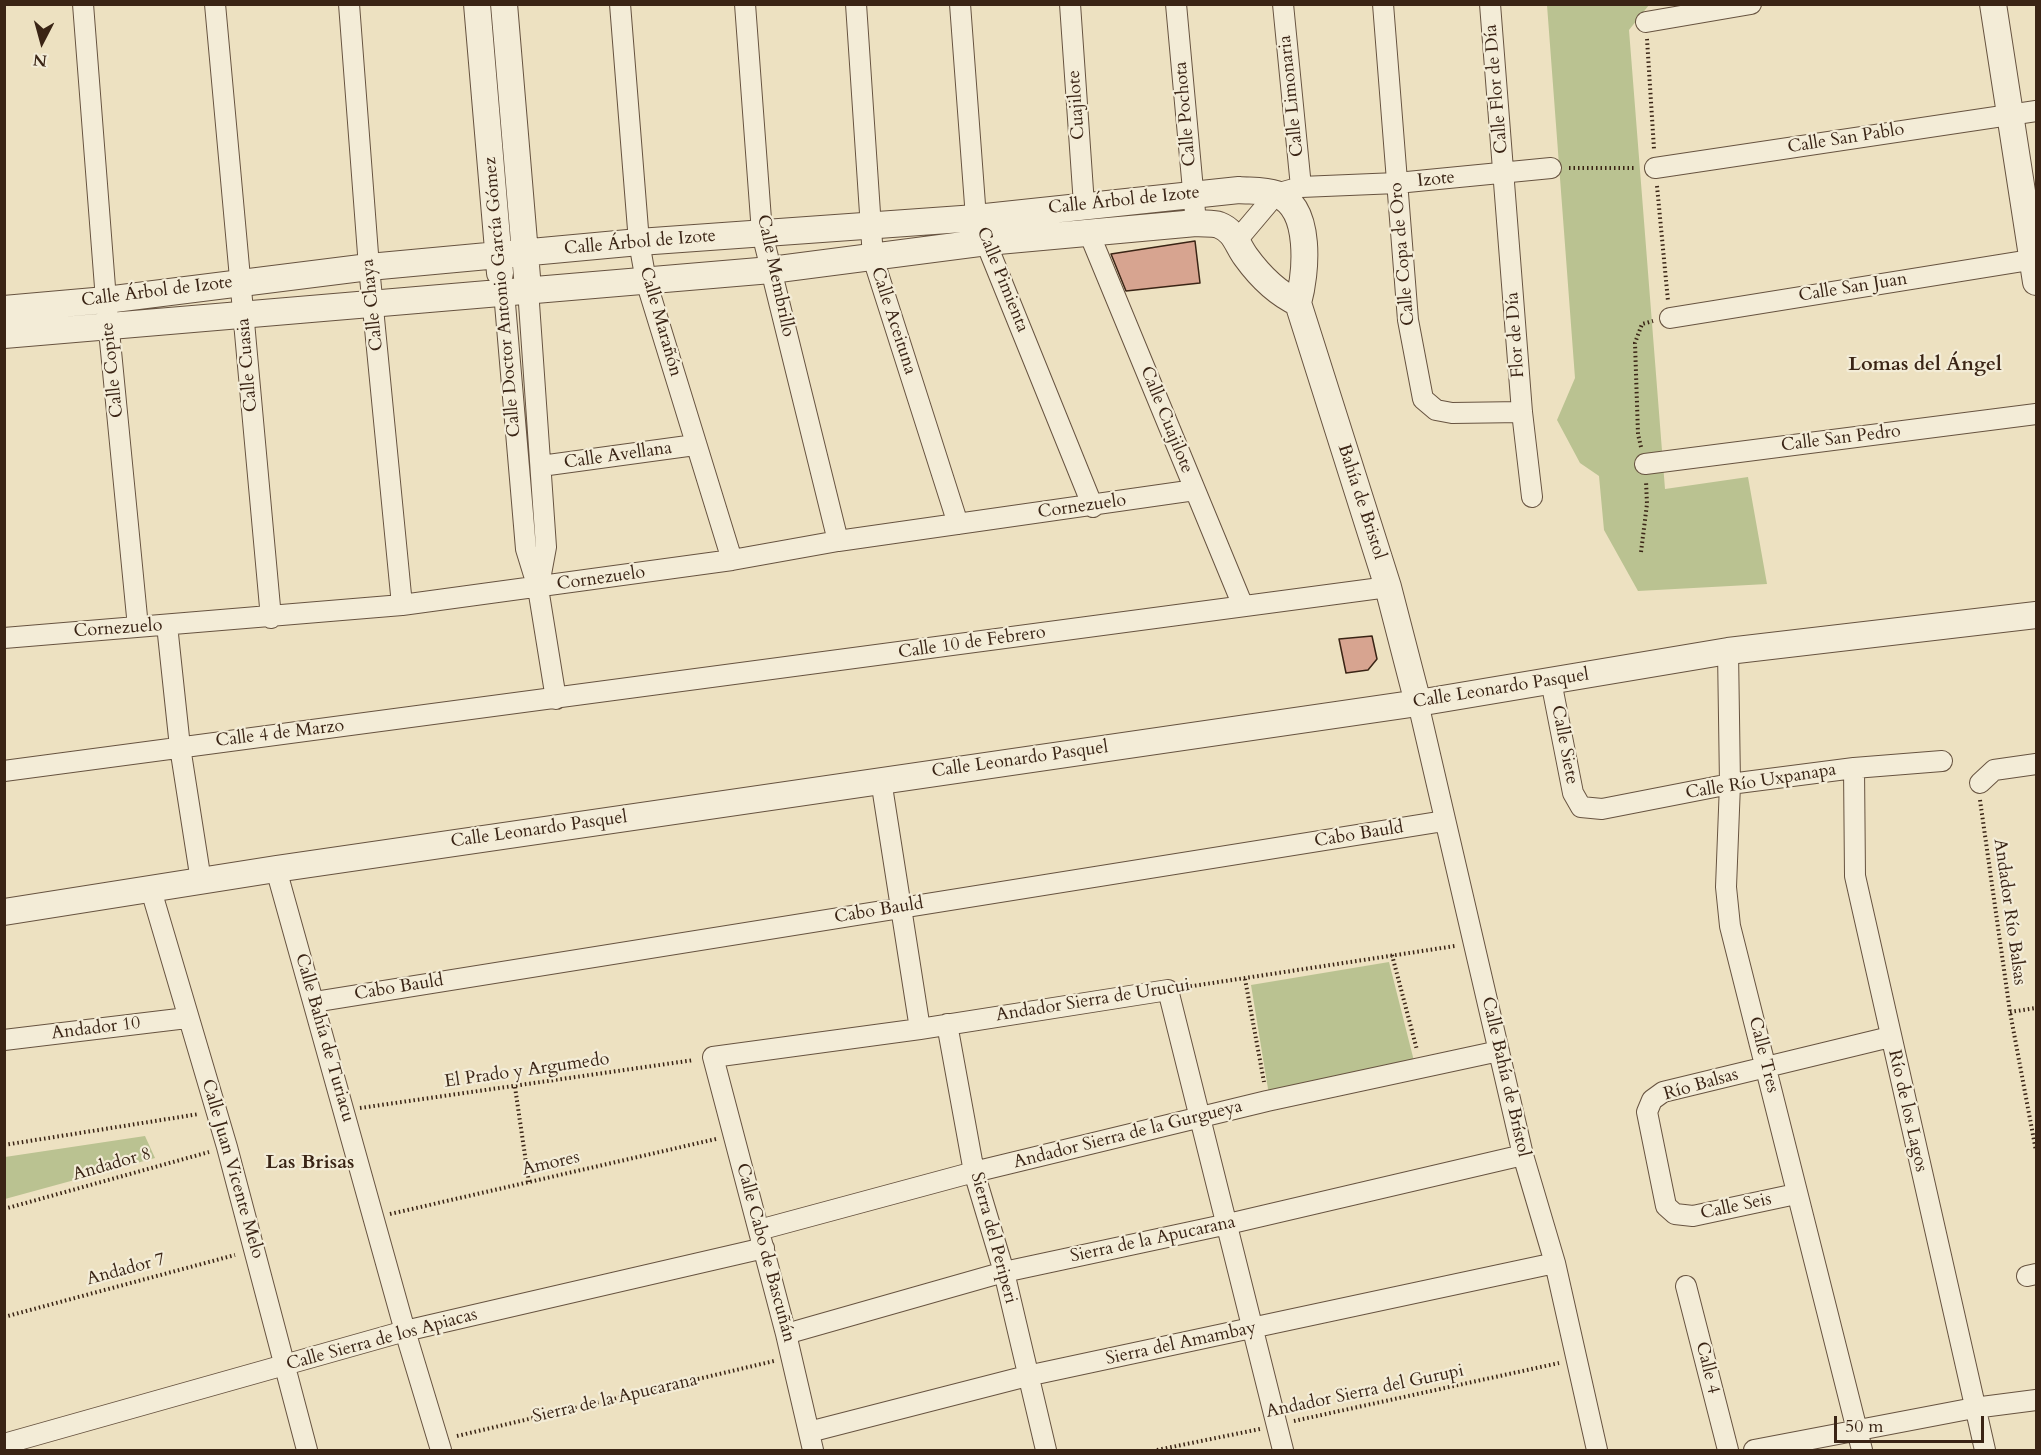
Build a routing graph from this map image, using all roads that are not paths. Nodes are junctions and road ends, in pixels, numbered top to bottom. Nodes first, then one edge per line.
1 (83, 4) edge
2 (215, 4) edge
3 (349, 4) edge
4 (477, 4) edge
5 (504, 4) edge
6 (620, 4) edge
7 (745, 4) edge
8 (856, 4) edge
9 (960, 4) edge
10 (1070, 4) edge
11 (1176, 4) edge
12 (1283, 4) edge
13 (1383, 4) edge
14 (1490, 4) edge
15 (1751, 4) edge
16 (1993, 4) edge
17 (1647, 22) road end
18 (2037, 111) edge
19 (2011, 114) junction
20 (1551, 168) road end
21 (1655, 168) road end
22 (1504, 173) junction
23 (1397, 183) junction
24 (1301, 187) junction
25 (1276, 194) junction
26 (1194, 195) junction
27 (1084, 205) junction
28 (976, 218) junction
29 (1196, 223) junction
30 (873, 224) junction
31 (762, 233) junction
32 (1089, 233) junction
33 (1238, 239) junction
34 (639, 242) junction
35 (987, 242) junction
36 (526, 253) junction
37 (497, 256) junction
38 (873, 258) junction
39 (369, 267) junction
40 (2035, 267) edge
41 (771, 270) junction
42 (646, 281) junction
43 (240, 282) junction
44 (516, 291) junction
45 (374, 303) junction
46 (1298, 303) junction
47 (4, 309) edge
48 (107, 312) junction
49 (244, 313) junction
50 (1670, 318) road end
51 (4, 335) edge
52 (1522, 412) junction
53 (2037, 414) edge
54 (695, 445) junction
55 (1645, 464) road end
56 (541, 466) junction
57 (1195, 490) junction
58 (1532, 497) dead end
59 (1093, 507) junction
60 (958, 524) junction
61 (838, 541) junction
62 (732, 560) junction
63 (1388, 586) junction
64 (538, 588) junction
65 (402, 605) junction
66 (1243, 606) junction
67 (2033, 614) edge
68 (271, 618) junction
69 (167, 625) junction
70 (138, 627) junction
71 (5, 632) edge
72 (1728, 651) junction
73 (1551, 681) junction
74 (556, 699) junction
75 (1418, 703) junction
76 (180, 747) junction
77 (1942, 761) dead end
78 (2037, 764) edge
79 (1854, 768) junction
80 (4, 771) edge
81 (881, 780) junction
82 (1980, 783) road end
83 (1730, 784) junction
84 (1581, 807) joint
85 (1444, 821) junction
86 (276, 869) junction
87 (201, 881) junction
88 (151, 890) junction
89 (899, 907) junction
90 (4, 912) edge
91 (314, 1002) junction
92 (187, 1018) junction
93 (947, 1024) junction
94 (920, 1029) junction
95 (1890, 1037) junction
96 (4, 1040) edge
97 (1499, 1051) junction
98 (713, 1057) joint
99 (1766, 1067) junction
100 (1201, 1117) junction
101 (1523, 1155) junction
102 (974, 1172) junction
103 (1796, 1194) junction
104 (1675, 1214) joint
105 (1228, 1224) junction
106 (761, 1239) junction
107 (1555, 1263) junction
108 (1004, 1272) junction
109 (1686, 1286) dead end
110 (1253, 1328) junction
111 (405, 1331) junction
112 (786, 1334) junction
113 (286, 1365) junction
114 (1027, 1376) junction
115 (2037, 1400) edge
116 (1974, 1408) junction
117 (1857, 1431) junction
118 (811, 1441) edge
119 (4, 1444) edge
120 (440, 1446) edge
121 (307, 1450) edge
122 (1046, 1450) edge
123 (1283, 1450) edge
124 (1597, 1450) edge
125 (1728, 1450) edge
126 (1754, 1450) edge
127 (1862, 1450) edge
128 (1985, 1450) edge

1 - 48 street, Calle Copite
2 - 43 street, Calle Cuasia
3 - 39 street, Calle Chaya
4 - 37 street, Calle Doctor Antonio García Gómez
5 - 36 street, Calle Doctor Antonio García Gómez
6 - 34 street, Calle Marañón
7 - 31 street, Calle Membrillo
8 - 30 street, Calle Aceituna
9 - 28 street, Calle Pimienta
10 - 27 street, Cuajilote
11 - 26 street, Calle Pochota
12 - 24 street, Calle Limonaria
13 - 23 street, Calle Copa de Oro
14 - 22 street, Calle Flor de Día
15 - 17 street
16 - 19 street
18 - 19 street, Calle San Pablo
19 - 21 street, Calle San Pablo
19 - 40 street
20 - 22 street, Izote
22 - 23 street, Izote
22 - 52 street, Flor de Día
23 - 24 street, Izote
23 - 52 street, Calle Copa de Oro
24 - 25 street, Izote
25 - 26 street, Calle Árbol de Izote
25 - 33 street
25 - 46 street, Bahía de Bristol
26 - 27 street, Calle Árbol de Izote
26 - 29 street, Calle Pochota
27 - 28 street, Calle Árbol de Izote
28 - 30 street, Calle Árbol de Izote
28 - 35 street, Calle Pimienta
29 - 32 street, Calle Árbol de Izote
29 - 33 street, Calle Árbol de Izote
30 - 31 street, Calle Árbol de Izote
30 - 38 street, Calle Aceituna
31 - 34 street, Calle Árbol de Izote
31 - 41 street, Calle Membrillo
32 - 35 street, Calle Árbol de Izote
32 - 57 street, Calle Cuajilote
33 - 46 street
34 - 36 street, Calle Árbol de Izote
34 - 42 street, Calle Marañón
35 - 38 street, Calle Árbol de Izote
35 - 59 street, Calle Pimienta
36 - 37 street, Calle Árbol de Izote
36 - 44 street, Calle Doctor Antonio García Gómez
37 - 39 street, Calle Árbol de Izote
37 - 44 street, Calle Doctor Antonio García Gómez
38 - 41 street, Calle Árbol de Izote
38 - 60 street, Calle Aceituna
39 - 43 street, Calle Árbol de Izote
39 - 45 street, Calle Chaya
40 - 50 street, Calle San Juan
41 - 42 street, Calle Árbol de Izote
41 - 61 street, Calle Membrillo
42 - 44 street, Calle Árbol de Izote
42 - 54 street, Calle Marañón
43 - 48 street, Calle Árbol de Izote
43 - 49 street, Calle Cuasia
44 - 45 street, Calle Árbol de Izote
44 - 56 street, Calle Doctor Antonio García Gómez
44 - 64 street, Calle Doctor Antonio García Gómez
45 - 49 street, Calle Árbol de Izote
45 - 65 street, Calle Chaya
46 - 63 street, Bahía de Bristol
47 - 48 street, Calle Árbol de Izote
48 - 49 street, Calle Árbol de Izote
48 - 51 street, Calle Árbol de Izote
48 - 70 street, Calle Copite
49 - 68 street, Calle Cuasia
52 - 58 street, Flor de Día
53 - 55 street, Calle San Pedro
54 - 56 street, Calle Avellana
54 - 62 street, Calle Marañón
56 - 64 street, Calle Doctor Antonio García Gómez
57 - 59 street, Cornezuelo
57 - 66 street, Calle Cuajilote
59 - 60 street, Cornezuelo
60 - 61 street, Cornezuelo
61 - 62 street, Cornezuelo
62 - 64 street, Cornezuelo
63 - 66 street, Calle 10 de Febrero
63 - 75 street, Bahía de Bristol
64 - 65 street, Cornezuelo
64 - 74 street, Calle Doctor Antonio García Gómez
65 - 68 street, Cornezuelo
66 - 74 street, Calle 10 de Febrero
67 - 72 street, Calle Leonardo Pasquel
68 - 69 street, Cornezuelo
69 - 70 street, Cornezuelo
69 - 76 street
70 - 71 street, Cornezuelo
72 - 73 street, Calle Leonardo Pasquel
72 - 83 street, Calle Tres
73 - 75 street, Calle Leonardo Pasquel
73 - 84 street, Calle Siete
74 - 76 street, Calle 4 de Marzo
75 - 81 street, Calle Leonardo Pasquel
75 - 85 street, Calle Bahía de Brístol
76 - 80 street, Calle 4 de Marzo
76 - 87 street
77 - 79 street, Calle Río Uxpanapa
78 - 82 street
79 - 83 street, Calle Río Uxpanapa
79 - 95 street, Río de los Lagos
81 - 86 street, Calle Leonardo Pasquel
81 - 89 street
83 - 84 street, Calle Río Uxpanapa
83 - 99 street, Calle Tres
85 - 89 street, Cabo Bauld
85 - 97 street, Calle Bahía de Brístol
86 - 87 street, Calle Leonardo Pasquel
86 - 91 street, Calle Bahía de Turiacu
87 - 88 street, Calle Leonardo Pasquel
88 - 90 street, Calle Leonardo Pasquel
88 - 92 street, Calle Juan Vicente Melo
89 - 91 street, Cabo Bauld
89 - 94 street
91 - 111 street, Calle Bahía de Turiacu
92 - 96 street, Andador 10
92 - 113 street, Calle Juan Vicente Melo
93 - 94 street, Andador Sierra de Urucui
93 - 100 street, Andador Sierra de Urucui
93 - 102 street, Sierra del Periperi
94 - 98 street, Andador Sierra de Urucui
95 - 99 street, Río Balsas
95 - 116 street, Río de los Lagos
97 - 100 street, Andador Sierra de la Gurgueya
97 - 101 street, Calle Bahía de Brístol
98 - 106 street, Calle Cabo de Bascuñán
99 - 103 street, Calle Tres
99 - 104 street, Río Balsas
100 - 102 street, Andador Sierra de la Gurgueya
100 - 105 street
101 - 105 street, Sierra de la Apucarana
101 - 107 street, Calle Bahía de Brístol
102 - 106 street, Andador Sierra de la Gurgueya
102 - 108 street, Sierra del Periperi
103 - 104 street, Calle Seis
103 - 117 street, Calle Tres
105 - 108 street, Sierra de la Apucarana
105 - 110 street
106 - 111 street, Calle Sierra de los Apiacas
106 - 112 street, Calle Cabo de Bascuñán
107 - 110 street, Sierra del Amambay
107 - 124 street, Calle Bahía de Brístol
108 - 112 street, Sierra de la Apucarana
108 - 114 street, Sierra del Periperi
109 - 125 street, Calle 4
110 - 114 street, Sierra del Amambay
110 - 123 street
111 - 113 street, Calle Sierra de los Apiacas
111 - 120 street, Calle Bahía de Turiacu
112 - 118 street, Calle Cabo de Bascuñán
113 - 119 street, Calle Sierra de los Apiacas
113 - 121 street, Calle Juan Vicente Melo
114 - 118 street, Sierra del Amambay
114 - 122 street, Sierra del Periperi
115 - 116 street
116 - 117 street
116 - 128 street, Río de los Lagos
117 - 126 street
117 - 127 street, Calle Tres

